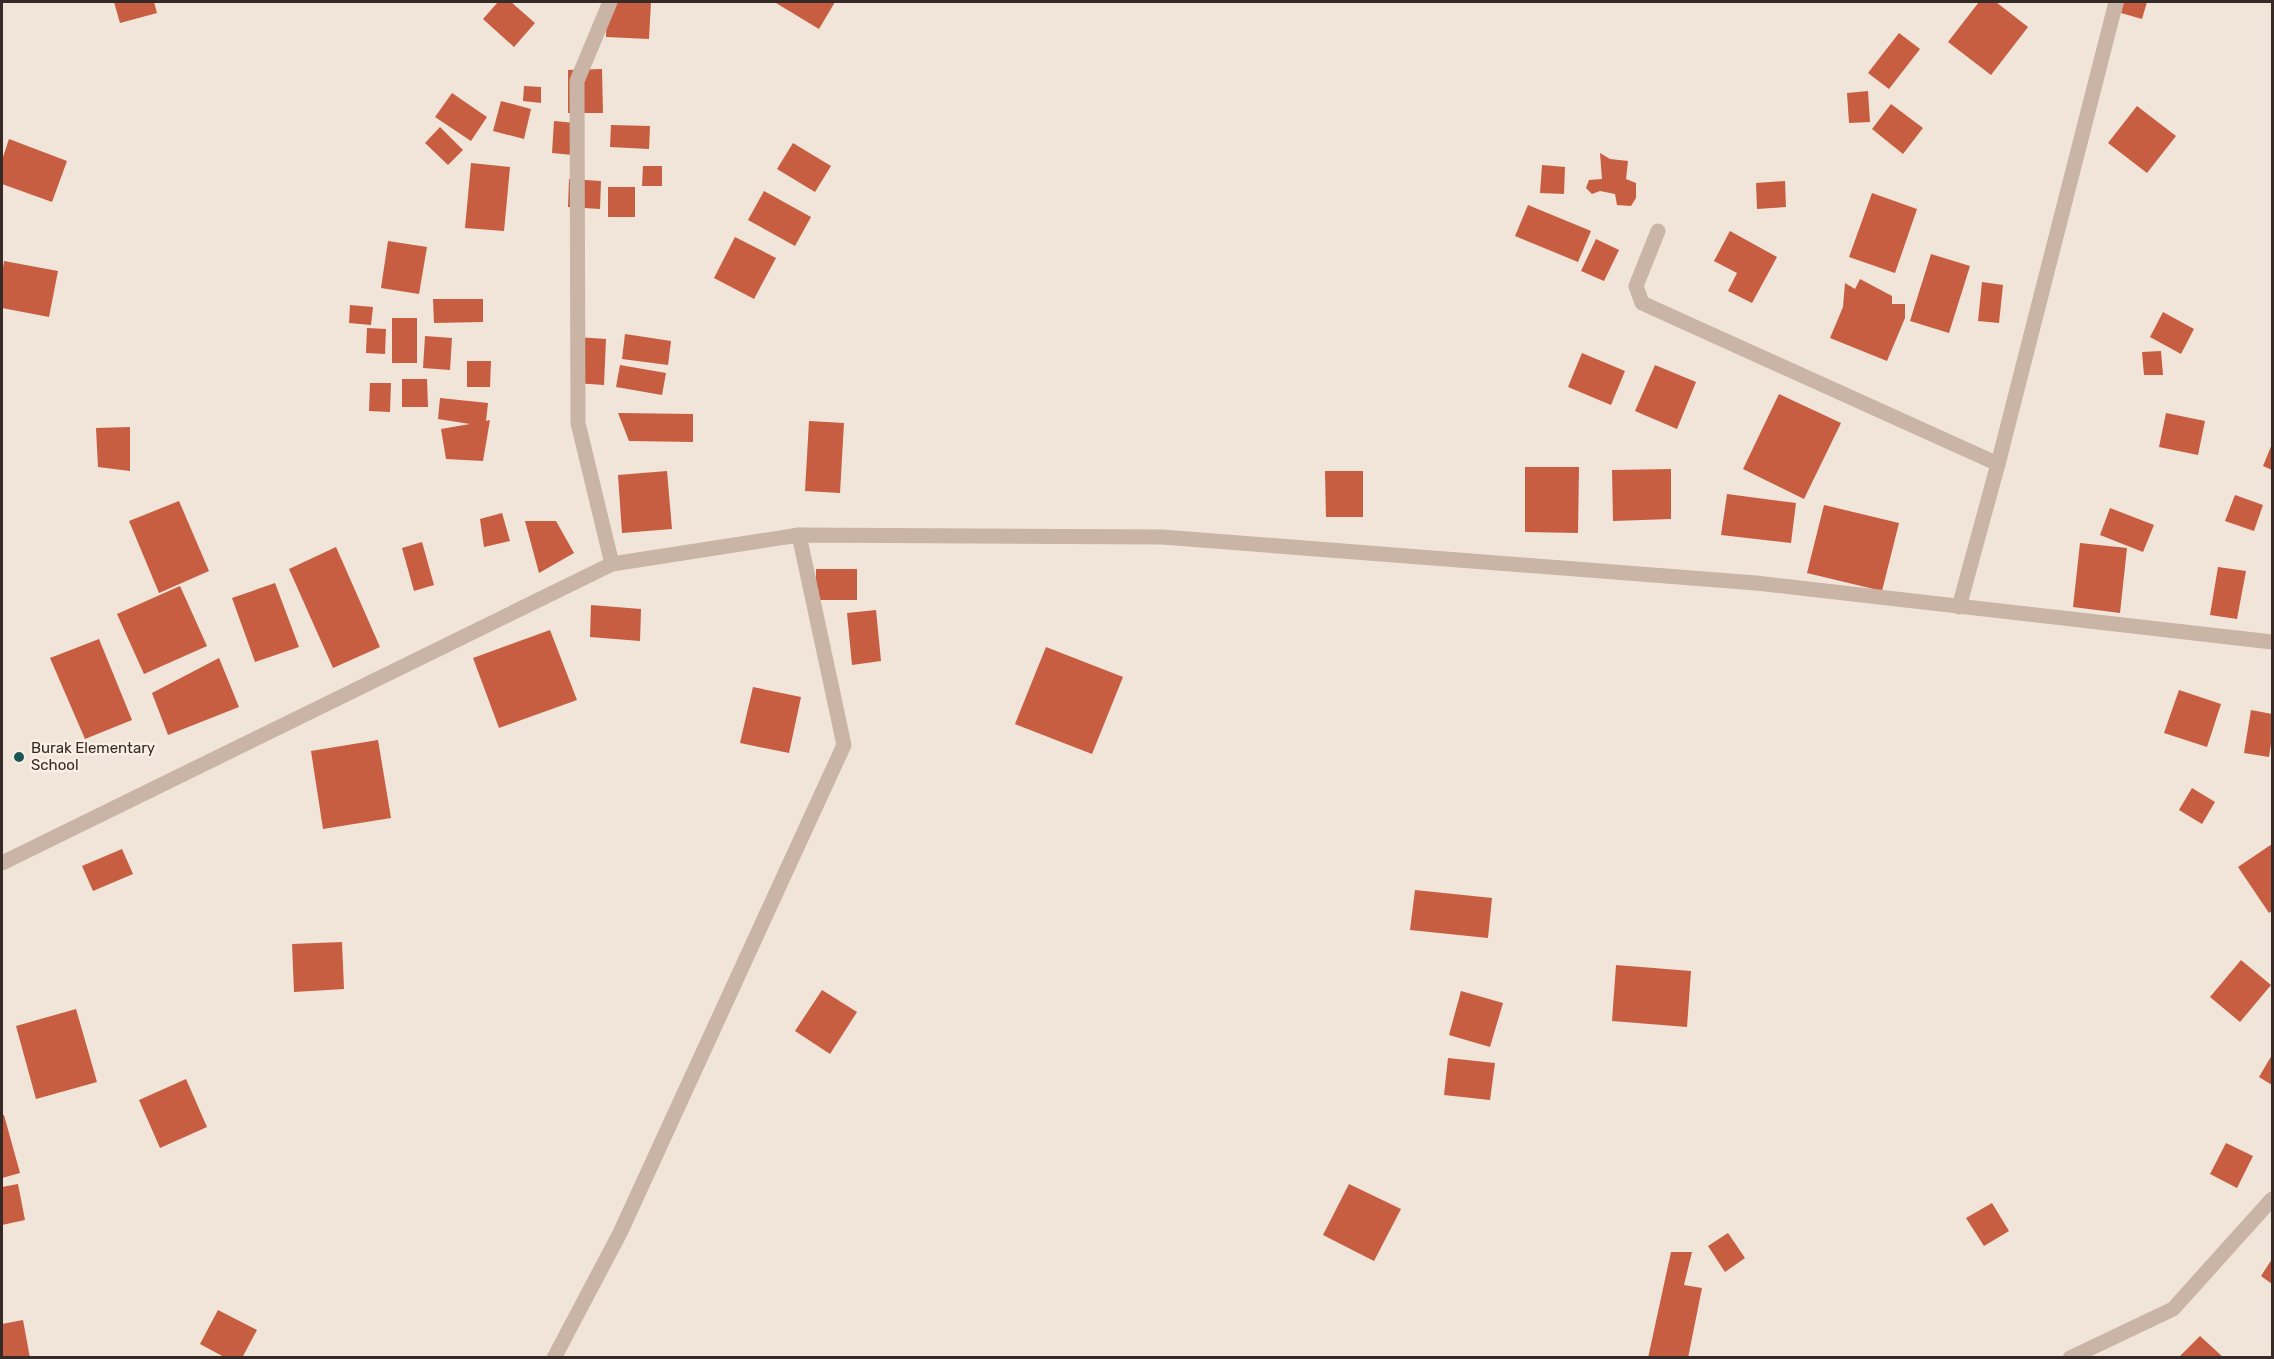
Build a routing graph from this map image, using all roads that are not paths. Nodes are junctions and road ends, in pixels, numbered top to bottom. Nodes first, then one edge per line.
1 (610, 2) edge
2 (2116, 2) edge
3 (1658, 231) dead end
4 (1998, 464) junction
5 (799, 535) junction
6 (612, 564) junction
7 (1959, 607) junction
8 (2272, 642) edge
9 (2, 863) edge
10 (2272, 1199) edge
11 (554, 1358) edge
12 (2070, 1358) edge

1 - 6 street
2 - 4 street
3 - 4 street
4 - 7 street
5 - 6 street
5 - 7 street
5 - 11 street
6 - 9 street
7 - 8 street
10 - 12 street

